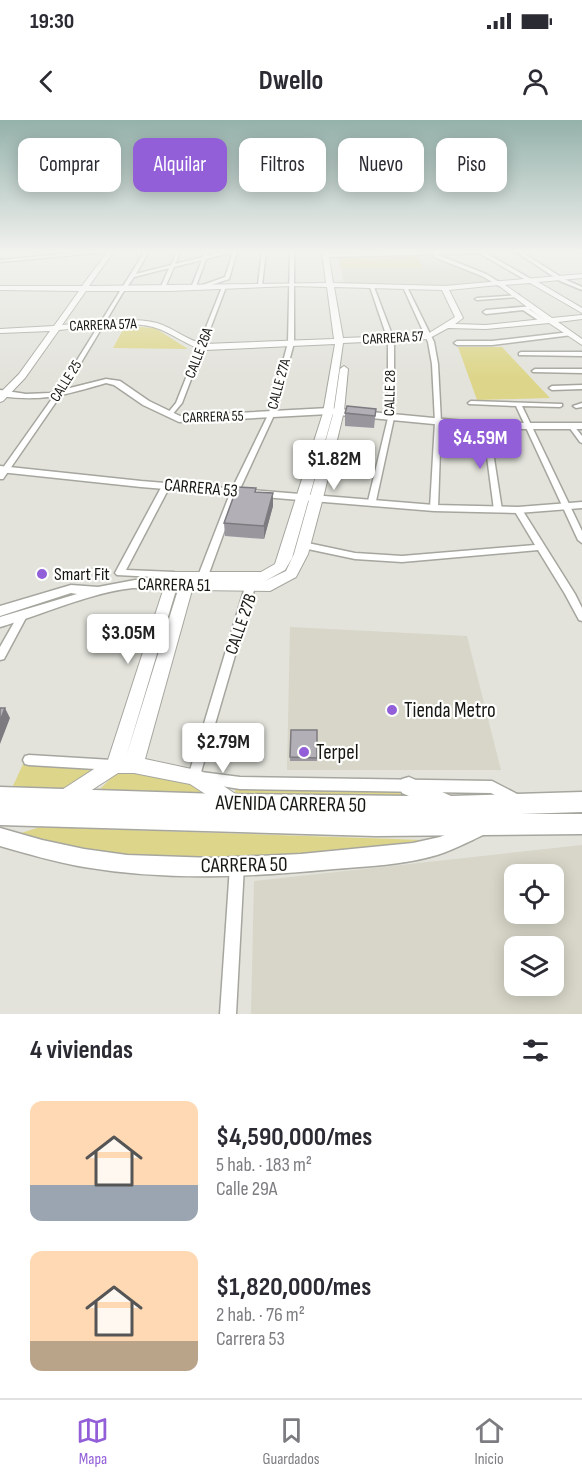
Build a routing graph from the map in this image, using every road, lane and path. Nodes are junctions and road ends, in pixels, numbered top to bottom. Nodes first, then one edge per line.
1 (77, 293) edge
2 (78, 293) edge
3 (121, 293) edge
4 (222, 293) edge
5 (292, 293) edge
6 (335, 293) edge
7 (374, 293) edge
8 (407, 293) edge
9 (447, 293) edge
10 (512, 293) edge
11 (551, 293) edge
12 (517, 296) junction
13 (477, 300) dead end
14 (529, 308) junction
15 (582, 311) edge
16 (486, 312) dead end
17 (582, 317) edge
18 (547, 320) junction
19 (102, 322) junction
20 (448, 326) junction
21 (56, 327) junction
22 (46, 328) junction
23 (0, 331) edge
24 (570, 334) junction
25 (428, 337) junction
26 (391, 339) junction
27 (343, 340) junction
28 (291, 343) junction
29 (457, 343) dead end
30 (582, 343) edge
31 (202, 347) junction
32 (521, 354) dead end
33 (582, 354) edge
34 (535, 371) dead end
35 (582, 371) edge
36 (582, 387) edge
37 (552, 388) dead end
38 (1, 394) edge
39 (59, 394) junction
40 (471, 403) dead end
41 (518, 404) junction
42 (560, 405) dead end
43 (334, 411) junction
44 (272, 413) junction
45 (169, 415) junction
46 (391, 418) junction
47 (438, 422) junction
48 (486, 426) junction
49 (530, 427) junction
50 (577, 427) edge
51 (582, 441) edge
52 (1, 472) edge
53 (166, 486) junction
54 (235, 491) junction
55 (310, 497) junction
56 (372, 501) junction
57 (582, 505) edge
58 (565, 506) junction
59 (434, 508) junction
60 (498, 510) junction
61 (518, 510) junction
62 (582, 540) edge
63 (303, 545) junction
64 (541, 547) junction
65 (185, 579) junction
66 (251, 582) junction
67 (98, 590) junction
68 (0, 611) edge
69 (23, 614) junction
70 (582, 618) edge
71 (0, 622) edge
72 (0, 656) edge
73 (29, 760) dead end
74 (115, 765) junction
75 (134, 765) junction
76 (194, 777) junction
77 (409, 786) junction
78 (0, 797) edge
79 (64, 799) junction
80 (582, 802) edge
81 (233, 803) junction
82 (526, 804) junction
83 (448, 806) junction
84 (0, 815) edge
85 (484, 815) junction
86 (582, 824) edge
87 (0, 837) edge
88 (237, 866) junction
89 (228, 1014) edge

1 - 22 main road
2 - 21 main road
3 - 19 street, CALLE 25
4 - 31 street, CALLE 26A
5 - 28 street, CALLE 27A
6 - 27 main road, CALLE 27B
7 - 26 street, CALLE 28
8 - 25 street
9 - 20 main road
10 - 12 main road
11 - 15 main road
12 - 13 street
12 - 14 main road
14 - 16 street
14 - 18 main road
17 - 18 main road, CARRERA 57
18 - 20 main road, CARRERA 57
18 - 24 main road
19 - 21 main road, CARRERA 57A
19 - 31 main road, CARRERA 57A
19 - 39 street, CALLE 25
20 - 25 main road, CARRERA 57
21 - 22 main road, CARRERA 57A
21 - 38 main road
22 - 23 main road, CARRERA 57A
22 - 38 main road
24 - 29 street
24 - 30 main road
25 - 26 main road, CARRERA 57
25 - 47 street
26 - 27 main road, CARRERA 57
26 - 46 street, CALLE 28
27 - 28 main road, CARRERA 57
27 - 43 main road, CALLE 27B
28 - 31 main road, CARRERA 57
28 - 44 street, CALLE 27A
31 - 45 street, CALLE 26A
32 - 33 street
34 - 35 street
36 - 37 street
38 - 39 street, CARRERA 55
39 - 45 street, CARRERA 55
39 - 52 street, CALLE 25
40 - 41 street
41 - 42 street
41 - 49 street
43 - 44 street, CARRERA 55
43 - 46 street, CARRERA 55
43 - 55 main road, CALLE 27B
44 - 45 street, CARRERA 55
44 - 54 street, CALLE 27A
46 - 47 street, CARRERA 55
46 - 56 street, CALLE 28
47 - 48 street, CARRERA 55
47 - 59 street
48 - 49 street, CARRERA 55
48 - 60 street
49 - 50 street, CARRERA 55
49 - 58 street
50 - 51 street
52 - 53 street, CARRERA 53
53 - 54 street, CARRERA 53
53 - 65 street, CARRERA 51
54 - 55 street, CARRERA 53
54 - 65 street, CALLE 27A
55 - 56 street, CARRERA 53
55 - 63 main road, CALLE 27B
55 - 66 main road, CALLE 27B
56 - 59 street, CARRERA 53
57 - 58 street, CARRERA 53
58 - 61 street, CARRERA 53
58 - 62 street
59 - 60 street, CARRERA 53
60 - 61 street, CARRERA 53
61 - 64 street
63 - 64 street
63 - 66 main road, CALLE 27B
64 - 70 street
65 - 66 main road, CARRERA 51
65 - 67 street, CARRERA 51
65 - 74 main road, CALLE 27A
65 - 75 main road, CALLE 27A
66 - 76 street, CALLE 27B
67 - 68 street, CARRERA 51
67 - 69 street, CARRERA 51
69 - 71 street, CARRERA 51
69 - 72 street
73 - 74 street
74 - 75 main road
74 - 79 main road
75 - 76 main road
76 - 77 street
76 - 81 main road
77 - 82 street
77 - 83 main road
78 - 79 main road, AVENIDA CARRERA 50
79 - 81 main road, AVENIDA CARRERA 50
80 - 82 main road, AVENIDA CARRERA 50
81 - 83 main road, AVENIDA CARRERA 50
82 - 85 main road, AVENIDA CARRERA 50
83 - 85 main road, AVENIDA CARRERA 50
84 - 85 main road, AVENIDA CARRERA 50
85 - 86 main road, AVENIDA CARRERA 50
85 - 88 street, CARRERA 50
87 - 88 street, CARRERA 50
88 - 89 street

